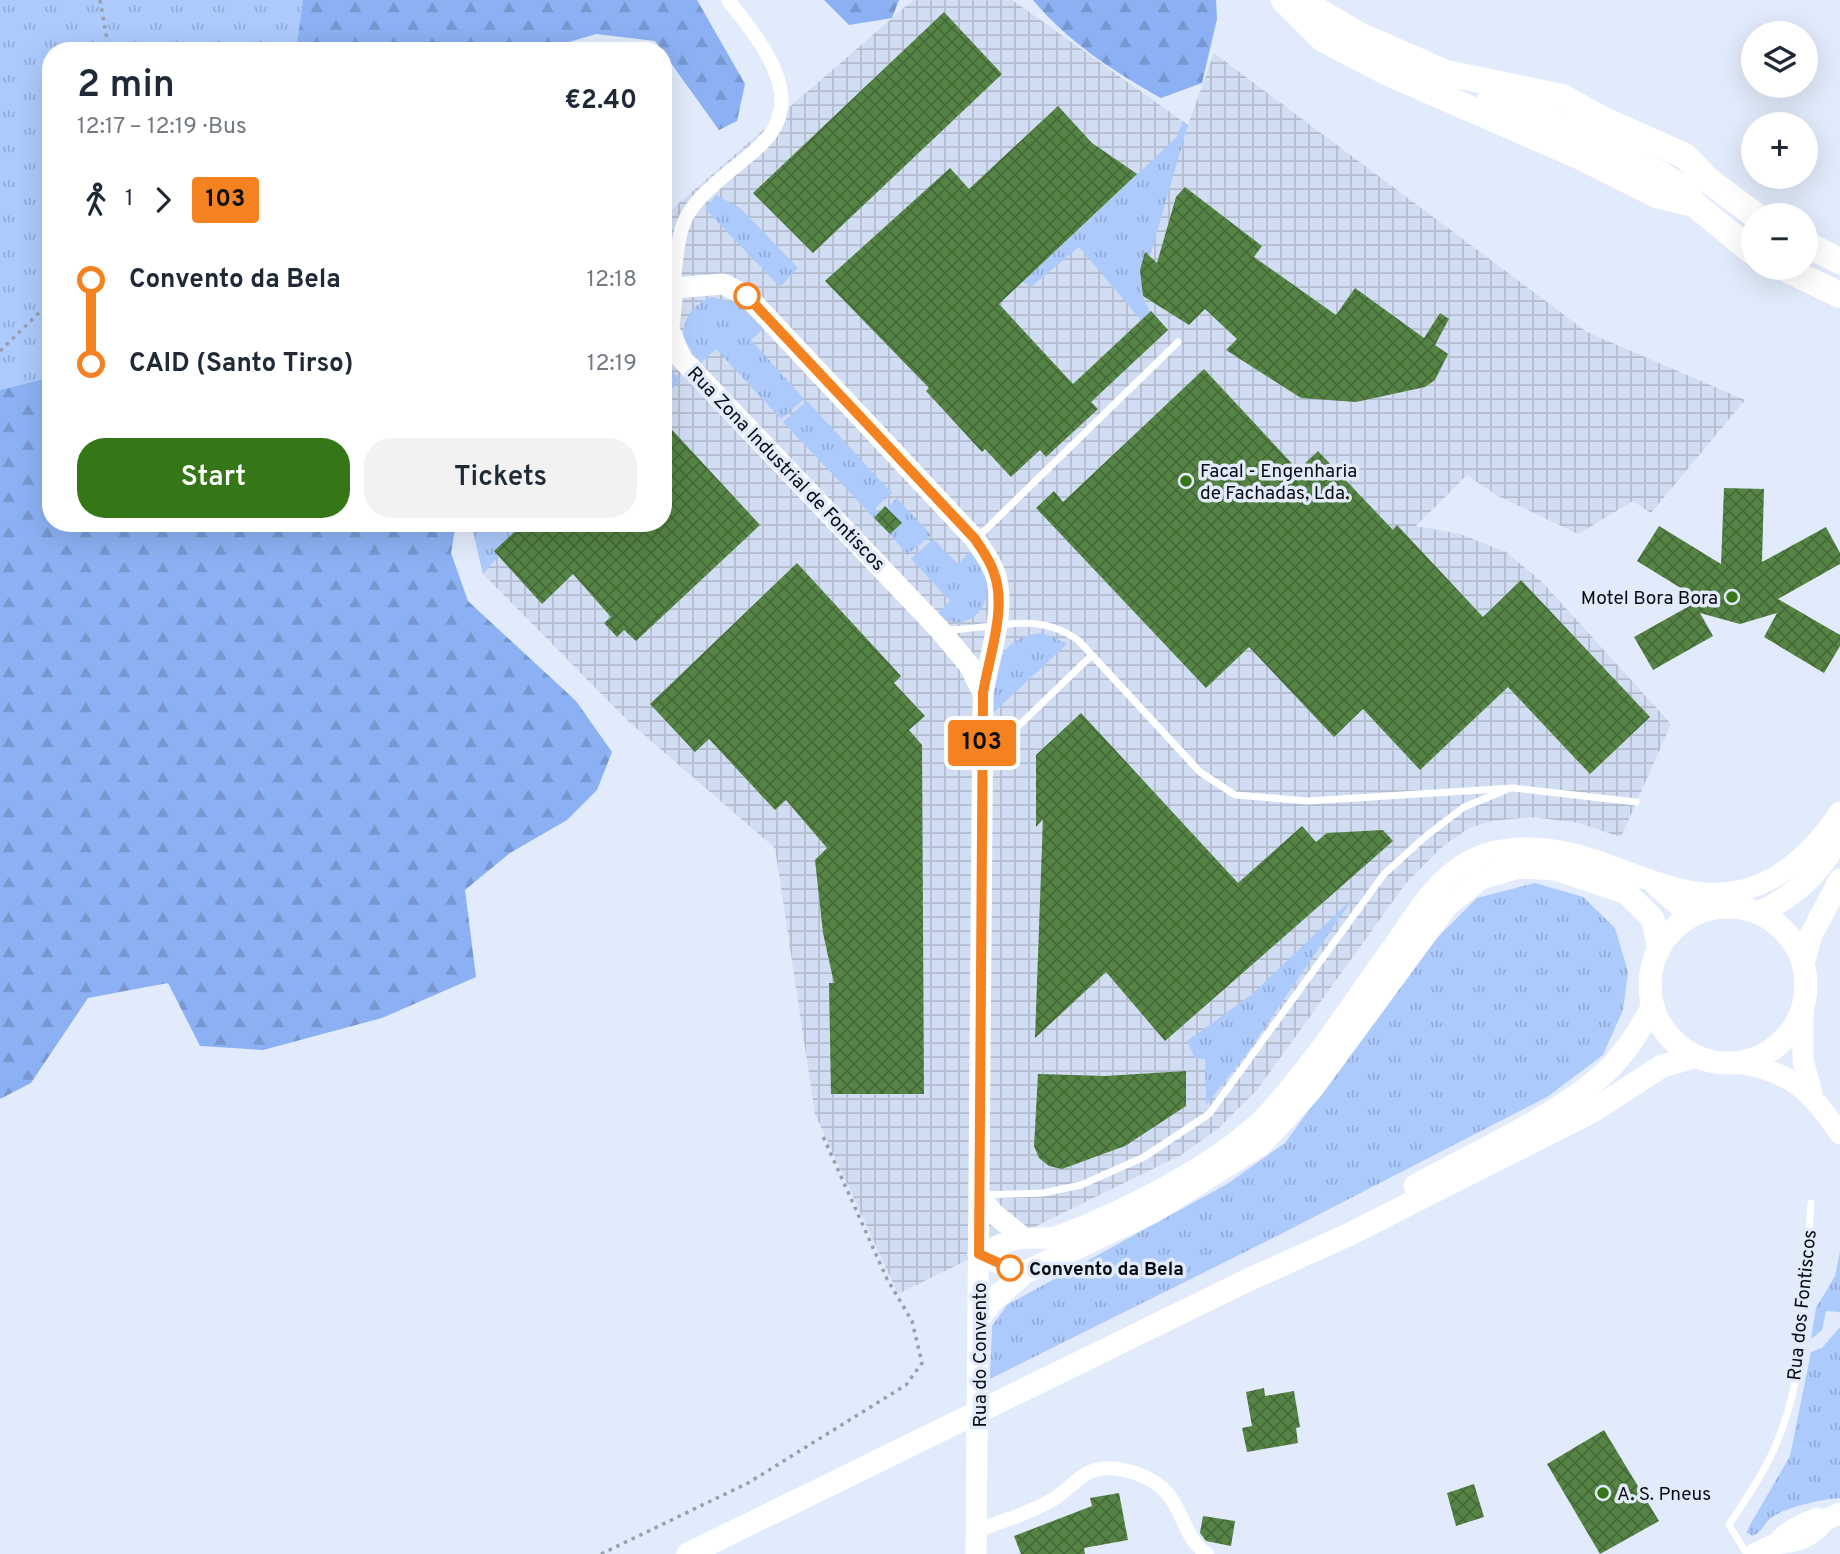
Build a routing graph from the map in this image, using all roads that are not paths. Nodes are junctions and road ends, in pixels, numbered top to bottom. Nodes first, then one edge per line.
1 (728, 0) edge
2 (1284, 0) edge
3 (1308, 0) edge
4 (1332, 0) edge
5 (1359, 35) junction
6 (1741, 205) edge
7 (1818, 235) edge
8 (1741, 242) edge
9 (1840, 243) edge
10 (1818, 250) edge
11 (1840, 261) edge
12 (672, 271) edge
13 (1809, 280) edge
14 (672, 289) edge
15 (1840, 295) edge
16 (672, 336) edge
17 (1178, 342) dead end
18 (975, 539) junction
19 (996, 623) junction
20 (939, 629) junction
21 (1092, 655) junction
22 (983, 693) junction
23 (982, 742) junction
24 (1513, 788) junction
25 (1636, 802) dead end
26 (1840, 812) edge
27 (1840, 837) edge
28 (1643, 876) junction
29 (1840, 880) edge
30 (1702, 912) junction
31 (1759, 913) junction
32 (1659, 950) junction
33 (1804, 964) junction
34 (1653, 1006) junction
35 (1803, 1009) junction
36 (1695, 1056) junction
37 (1737, 1063) junction
38 (1812, 1094) junction
39 (1840, 1134) edge
40 (979, 1195) junction
41 (1811, 1203) dead end
42 (1024, 1238) junction
43 (979, 1254) junction
44 (1024, 1273) junction
45 (1248, 1280) junction
46 (979, 1318) junction
47 (1838, 1514) edge
48 (976, 1531) junction
49 (1755, 1552) edge
50 (688, 1554) edge
51 (976, 1554) edge
52 (1207, 1554) edge

1 - 12 street
2 - 8 highway
3 - 5 highway
4 - 5 highway
5 - 6 highway
7 - 9 highway
10 - 11 highway
13 - 15 highway
14 - 18 street
16 - 20 street, Rua Zona Industrial de Fontiscos
17 - 18 lane
18 - 19 street
19 - 20 lane
19 - 21 lane
19 - 22 street
20 - 22 street, Rua Zona Industrial de Fontiscos
21 - 23 lane
21 - 24 lane
22 - 23 street, Rua do Convento
23 - 40 street, Rua do Convento
24 - 25 lane
24 - 40 lane
26 - 28 street
27 - 31 main road
28 - 30 street
28 - 42 street
29 - 33 main road
30 - 31 main road
30 - 32 main road
31 - 33 main road
32 - 34 main road
32 - 44 main road
33 - 35 main road
34 - 36 main road
34 - 45 main road
35 - 37 main road
35 - 38 street
36 - 37 main road
36 - 45 main road
37 - 38 street
38 - 39 street
40 - 42 street
40 - 43 street, Rua do Convento
41 - 49 lane, Rua dos Fontiscos
42 - 43 street
43 - 44 main road
43 - 46 street, Rua do Convento
44 - 46 main road
45 - 50 main road
46 - 48 street, Rua do Convento
47 - 49 street
48 - 51 street, Rua do Convento
48 - 52 street

